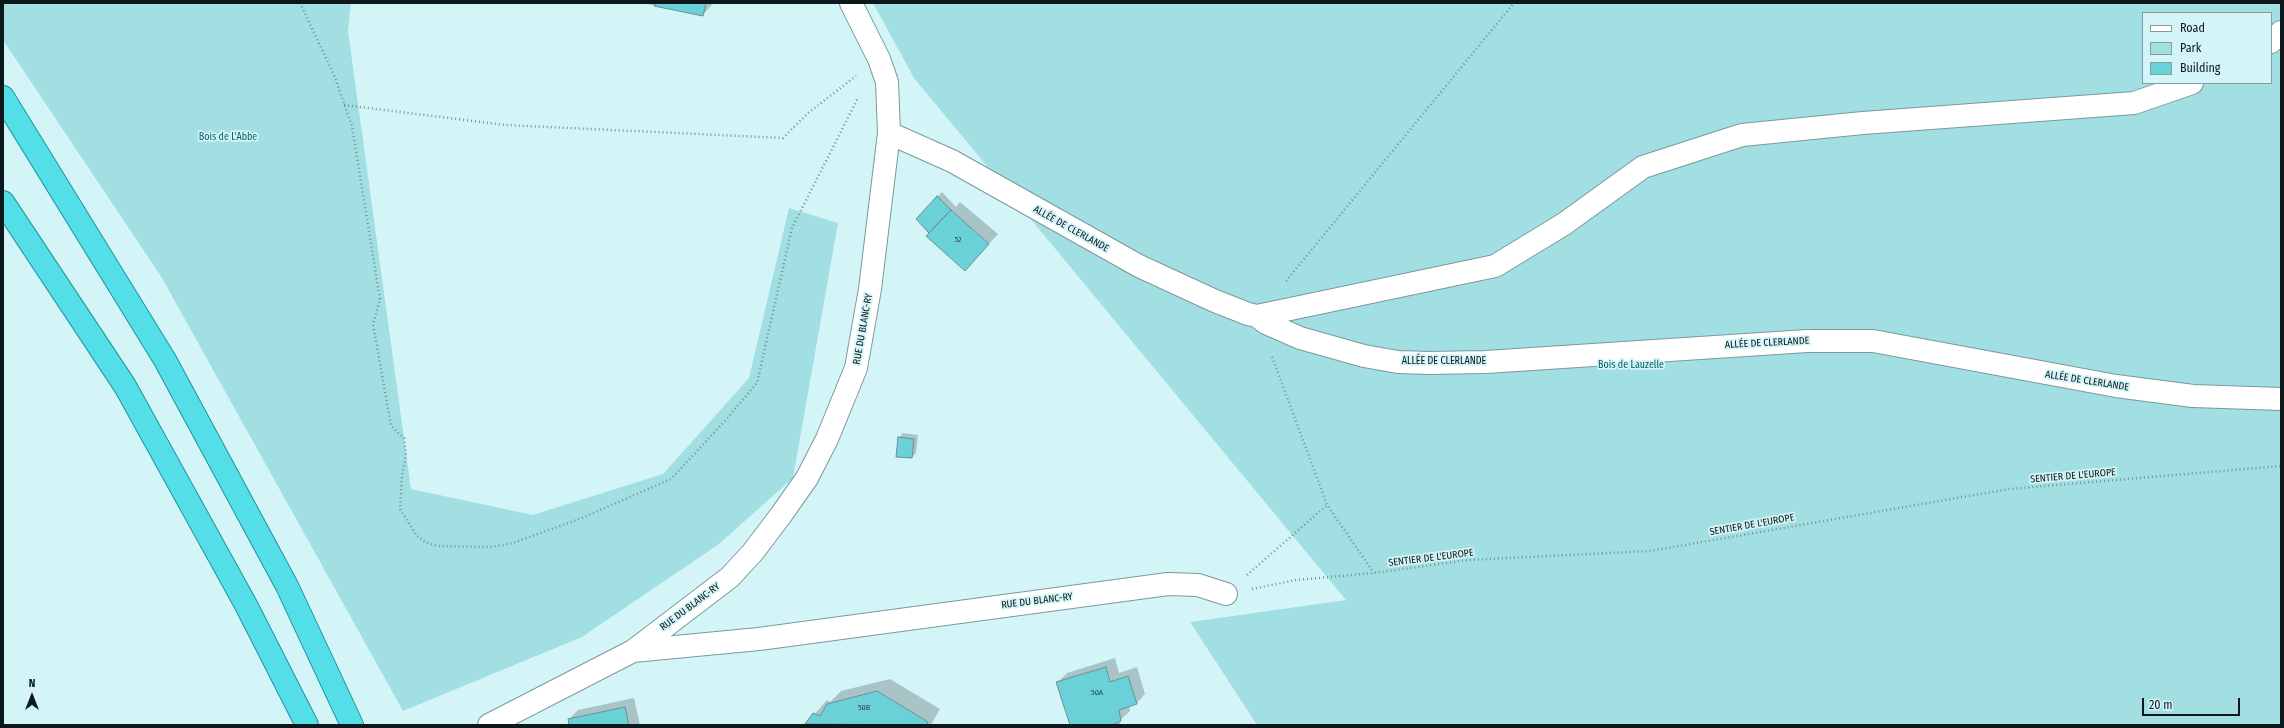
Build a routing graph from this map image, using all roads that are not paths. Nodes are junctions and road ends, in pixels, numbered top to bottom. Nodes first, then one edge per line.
1 (851, 3) edge
2 (2281, 32) edge
3 (2272, 41) edge
4 (2189, 84) edge
5 (3, 97) edge
6 (889, 133) junction
7 (3, 202) edge
8 (1257, 316) junction
9 (2281, 399) edge
10 (1226, 594) road end
11 (633, 651) junction
12 (307, 725) edge
13 (352, 725) edge
14 (489, 725) edge

1 - 6 street, RUE DU BLANC-RY
2 - 3 street
4 - 8 street, ALLÉE DE CLERLANDE
5 - 13 highway
6 - 8 street, ALLÉE DE CLERLANDE
6 - 11 street, RUE DU BLANC-RY
7 - 12 highway
8 - 9 street, ALLÉE DE CLERLANDE
10 - 11 street, RUE DU BLANC-RY
11 - 14 street, RUE DU BLANC-RY

